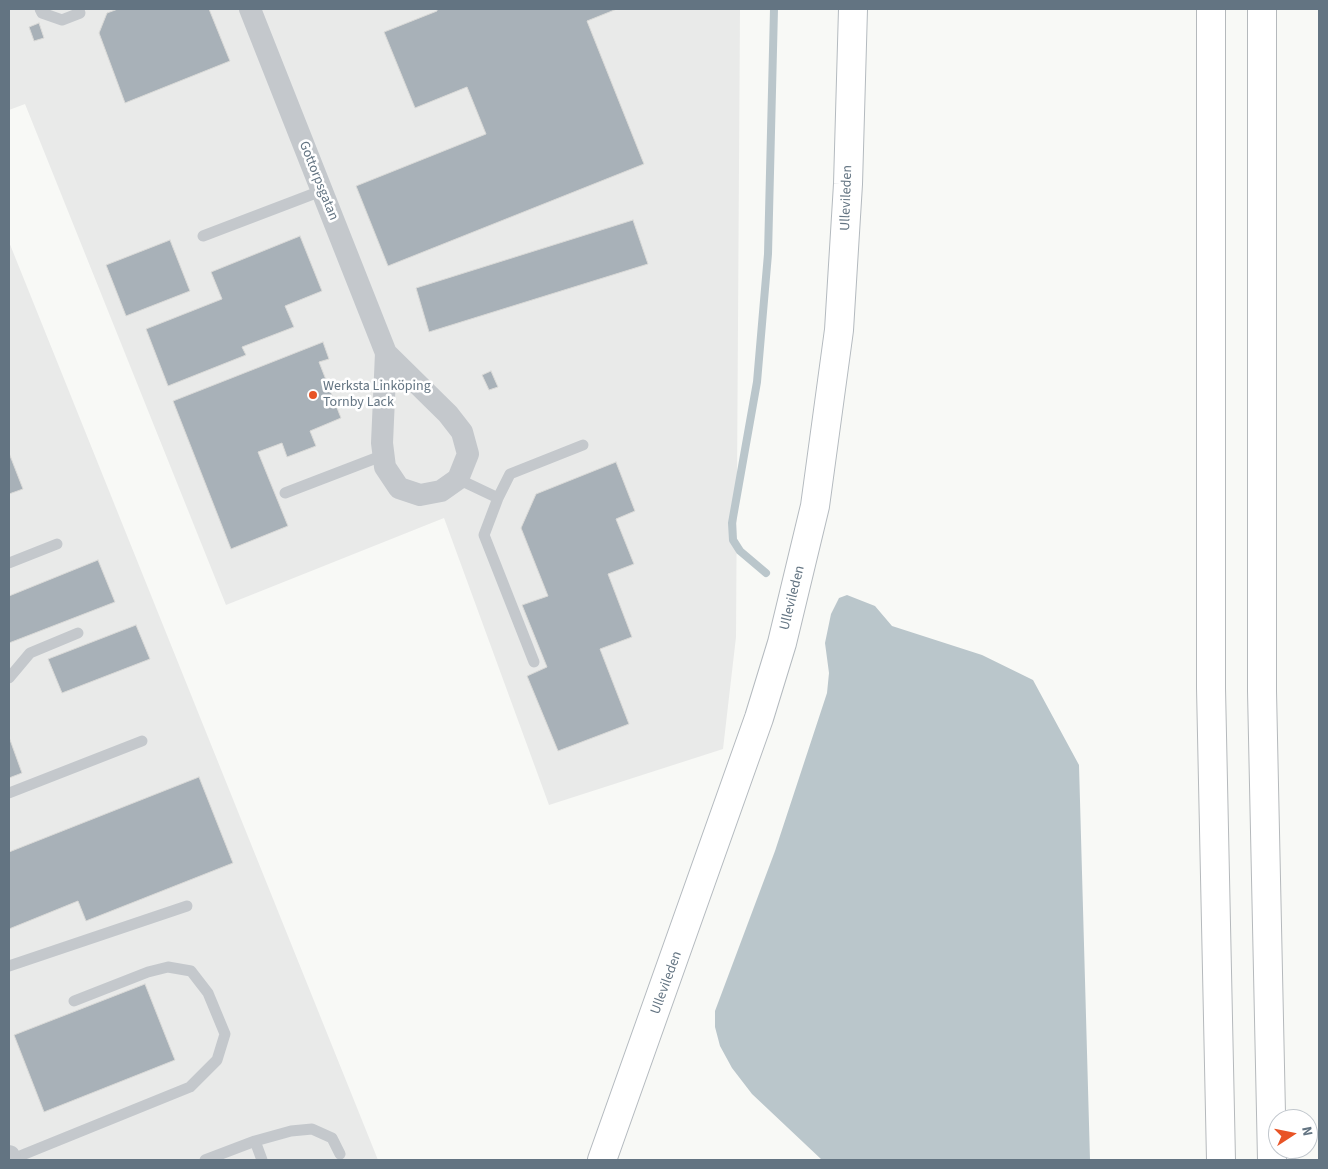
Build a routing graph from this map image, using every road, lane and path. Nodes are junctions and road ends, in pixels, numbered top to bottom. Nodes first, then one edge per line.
1 (40, 9) edge
2 (78, 9) edge
3 (250, 9) edge
4 (853, 9) edge
5 (1211, 9) edge
6 (1262, 9) edge
7 (321, 190) junction
8 (203, 236) dead end
9 (386, 353) junction
10 (583, 445) dead end
11 (384, 455) junction
12 (458, 479) junction
13 (285, 493) dead end
14 (498, 498) junction
15 (57, 544) dead end
16 (9, 563) edge
17 (78, 633) dead end
18 (534, 662) dead end
19 (9, 678) edge
20 (142, 741) dead end
21 (9, 792) edge
22 (187, 906) dead end
23 (9, 966) edge
24 (74, 1001) dead end
25 (255, 1141) junction
26 (340, 1154) dead end
27 (9, 1156) edge
28 (10, 1160) edge
29 (205, 1160) edge
30 (262, 1160) edge
31 (602, 1160) edge
32 (1221, 1160) edge
33 (1272, 1160) edge

1 - 2 lane
3 - 7 street, Gottorpsgatan
4 - 31 main road, Ullevileden
5 - 32 main road
6 - 33 main road
7 - 8 lane
7 - 9 street, Gottorpsgatan
9 - 11 street, Gottorpsgatan
9 - 12 street, Gottorpsgatan
10 - 14 lane
11 - 12 street, Gottorpsgatan
11 - 13 lane
12 - 14 lane
14 - 18 lane
15 - 16 lane
17 - 19 lane
20 - 21 lane
22 - 23 lane
24 - 28 lane
25 - 26 lane
25 - 29 lane
25 - 30 lane
27 - 28 street

